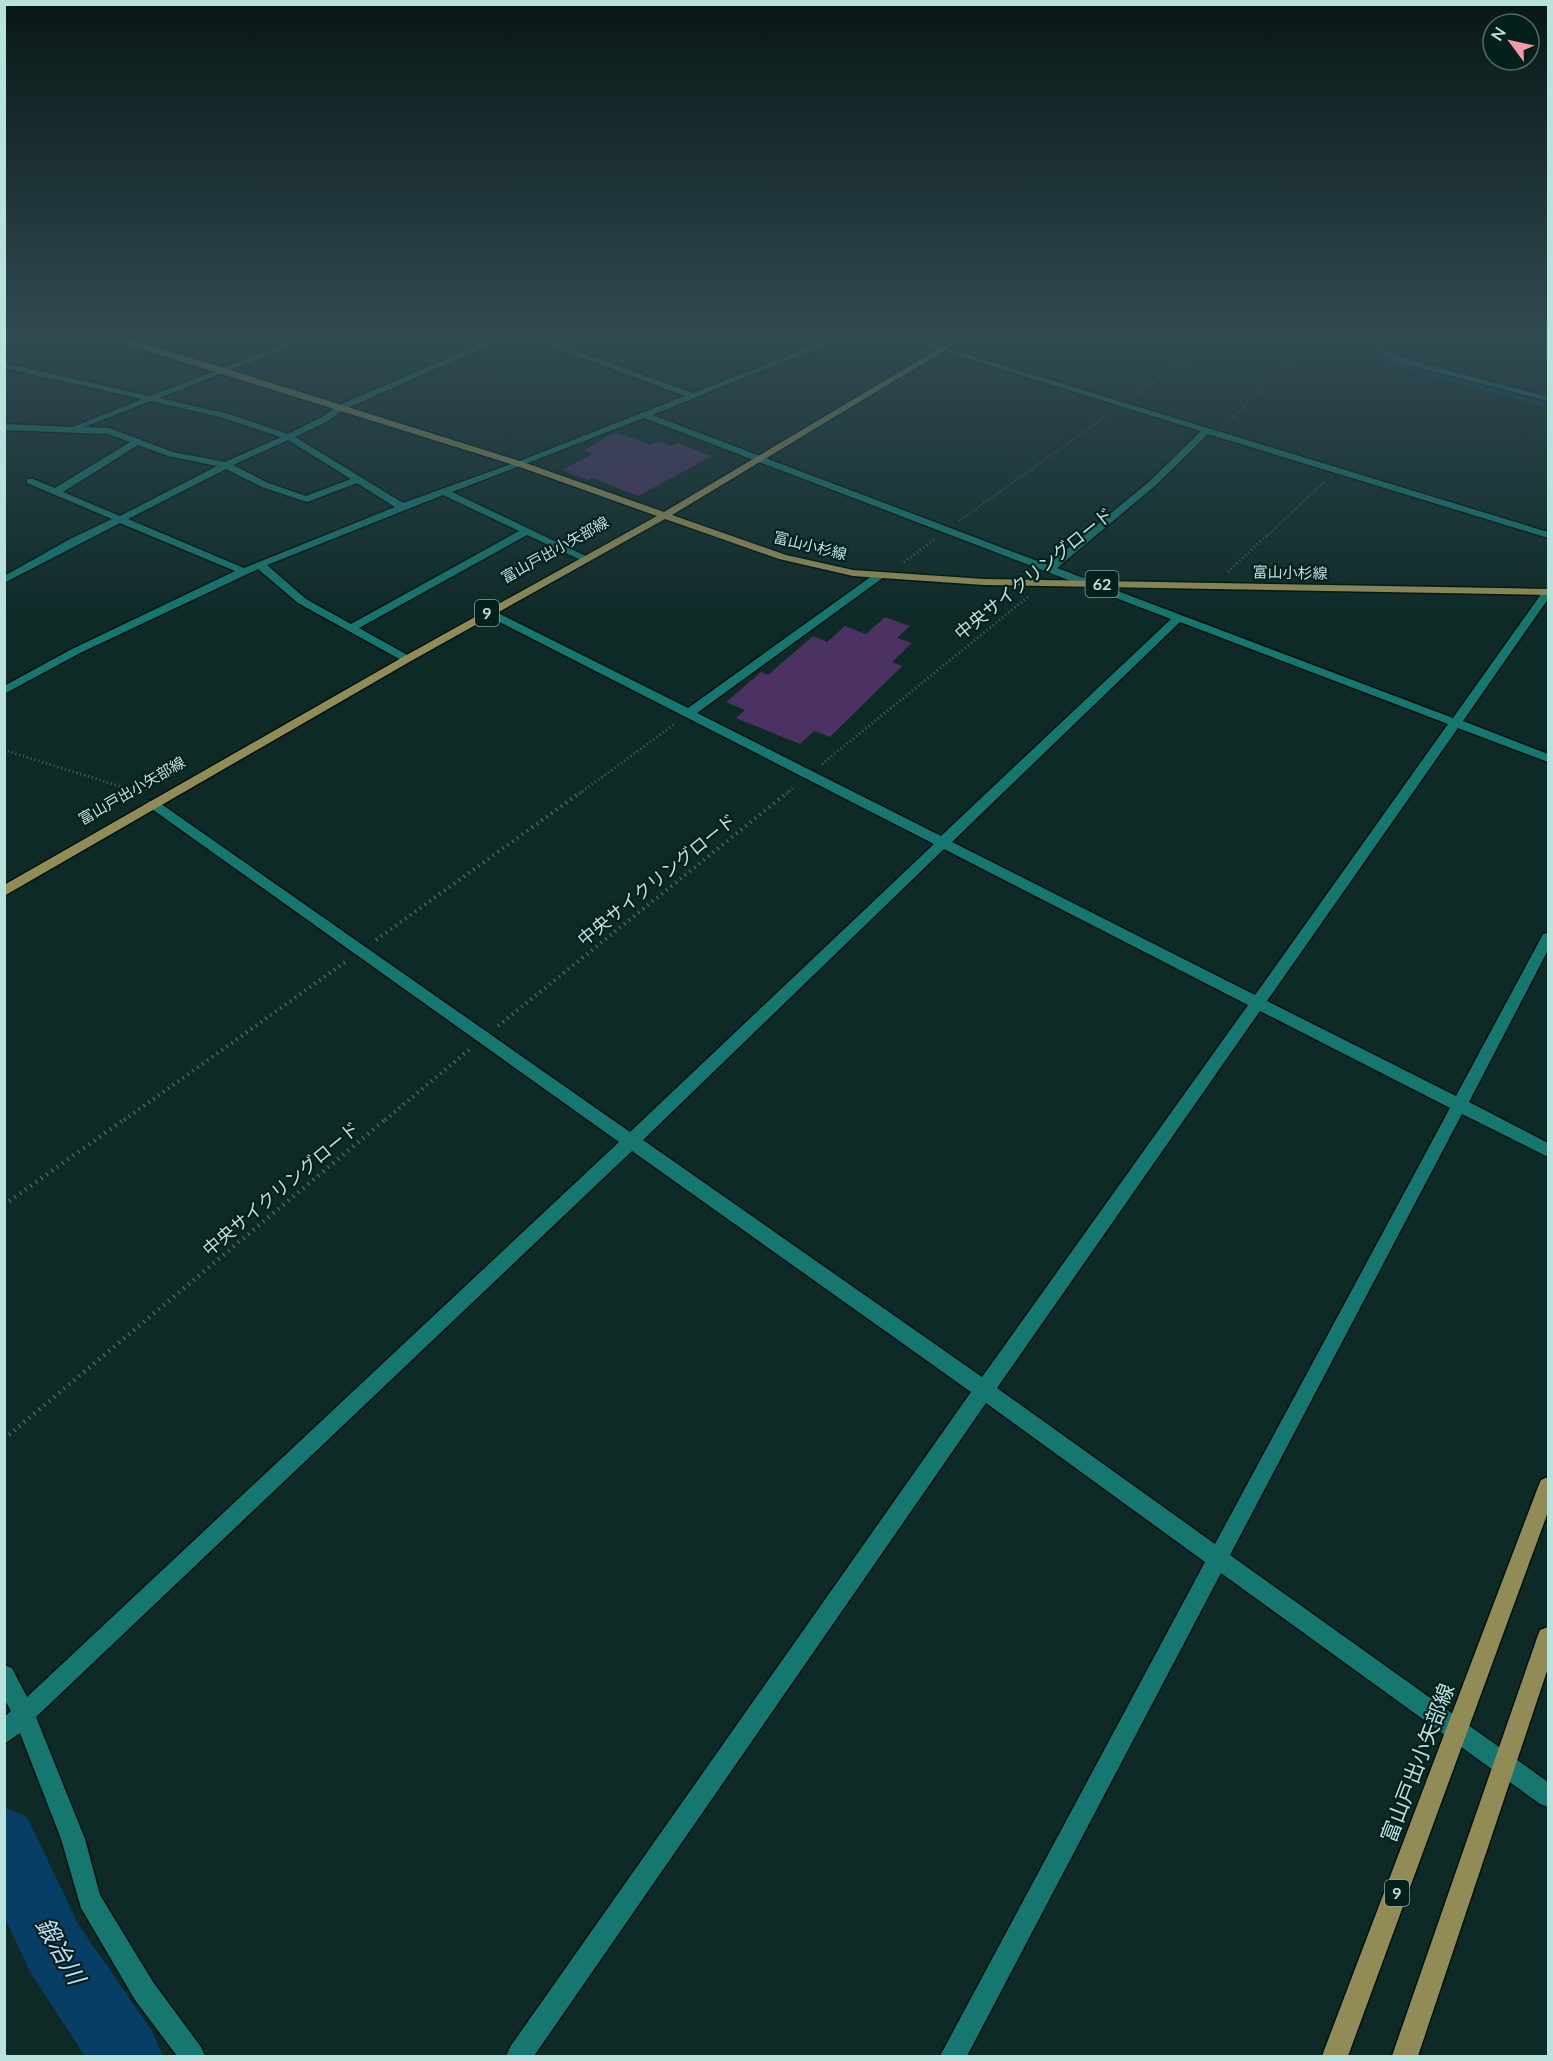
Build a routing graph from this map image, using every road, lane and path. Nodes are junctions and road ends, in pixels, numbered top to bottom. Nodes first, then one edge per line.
1 (76, 430) edge
2 (268, 430) edge
3 (303, 430) edge
4 (411, 430) edge
5 (606, 430) edge
6 (684, 430) edge
7 (805, 430) edge
8 (1085, 430) edge
9 (1206, 430) edge
10 (1212, 432) junction
11 (289, 437) junction
12 (136, 442) junction
13 (758, 458) junction
14 (520, 464) junction
15 (226, 465) junction
16 (1336, 470) junction
17 (358, 480) junction
18 (30, 481) dead end
19 (442, 491) junction
20 (56, 492) junction
21 (402, 507) junction
22 (665, 515) junction
23 (119, 520) junction
24 (946, 530) junction
25 (526, 531) junction
26 (1548, 535) edge
27 (587, 559) junction
28 (259, 564) junction
29 (1049, 569) junction
30 (238, 573) junction
31 (883, 575) junction
32 (4, 580) edge
33 (1046, 583) junction
34 (1088, 584) junction
35 (1213, 587) junction
36 (1548, 592) edge
37 (488, 612) junction
38 (1178, 618) junction
39 (351, 628) junction
40 (407, 659) junction
41 (7, 685) edge
42 (689, 714) junction
43 (1456, 723) junction
44 (4, 750) edge
45 (1548, 758) edge
46 (809, 774) junction
47 (158, 802) junction
48 (943, 843) junction
49 (4, 891) edge
50 (1548, 938) edge
51 (1259, 1003) junction
52 (484, 1038) junction
53 (1460, 1105) junction
54 (631, 1141) junction
55 (1548, 1150) edge
56 (984, 1390) junction
57 (4, 1439) edge
58 (1548, 1487) edge
59 (1217, 1559) junction
60 (1548, 1638) edge
61 (4, 1676) edge
62 (24, 1714) junction
63 (1458, 1730) junction
64 (4, 1733) edge
65 (1505, 1765) junction
66 (1548, 1796) edge
67 (192, 2056) edge
68 (519, 2056) edge
69 (953, 2056) edge
70 (1335, 2056) edge
71 (1405, 2056) edge

1 - 12 street
2 - 11 street
3 - 11 street
4 - 14 main road, 富山小杉線 / 62
5 - 14 street
6 - 13 street
7 - 13 main road, 富山戸出小矢部線 / 9
8 - 24 path
9 - 10 street
10 - 16 street
10 - 29 street
11 - 15 street
11 - 17 street
12 - 15 street
12 - 20 street
13 - 22 main road, 富山戸出小矢部線 / 9
13 - 24 street
14 - 19 street
14 - 22 main road, 富山小杉線 / 62
15 - 17 street
15 - 23 street
16 - 26 street
16 - 35 path
17 - 21 street
18 - 20 street
19 - 21 street
19 - 25 street
20 - 23 street
21 - 28 street
22 - 27 main road, 富山戸出小矢部線 / 9
22 - 31 main road, 富山小杉線 / 62
23 - 30 street
23 - 32 street
24 - 29 street
24 - 31 path
25 - 27 street
25 - 39 street
27 - 37 main road, 富山戸出小矢部線 / 9
28 - 30 street
28 - 39 street
29 - 34 street
30 - 41 street
31 - 33 main road, 富山小杉線 / 62
31 - 42 street
33 - 34 main road, 富山小杉線 / 62
33 - 46 path, 中央サイクリングロード
34 - 35 main road, 富山小杉線 / 62
34 - 38 street
35 - 36 main road, 富山小杉線 / 62
36 - 43 street
37 - 40 main road, 富山戸出小矢部線 / 9
37 - 42 street
38 - 43 street
38 - 48 street
39 - 40 street
40 - 47 main road, 富山戸出小矢部線 / 9
42 - 46 street
43 - 45 street
43 - 51 street
44 - 47 path
46 - 48 street
46 - 52 path, 中央サイクリングロード
47 - 49 main road, 富山戸出小矢部線 / 9
47 - 52 street
48 - 51 street
48 - 54 street
50 - 53 street
51 - 53 street
51 - 56 street
52 - 54 street
52 - 57 path, 中央サイクリングロード
53 - 55 street
53 - 59 street
54 - 56 street
54 - 62 street
56 - 59 street
56 - 68 street
58 - 63 main road, 富山戸出小矢部線 / 9
59 - 63 street
59 - 69 street
60 - 65 main road
61 - 62 street
62 - 64 street
62 - 67 street
63 - 65 street
63 - 70 main road, 富山戸出小矢部線 / 9
65 - 66 street
65 - 71 main road

